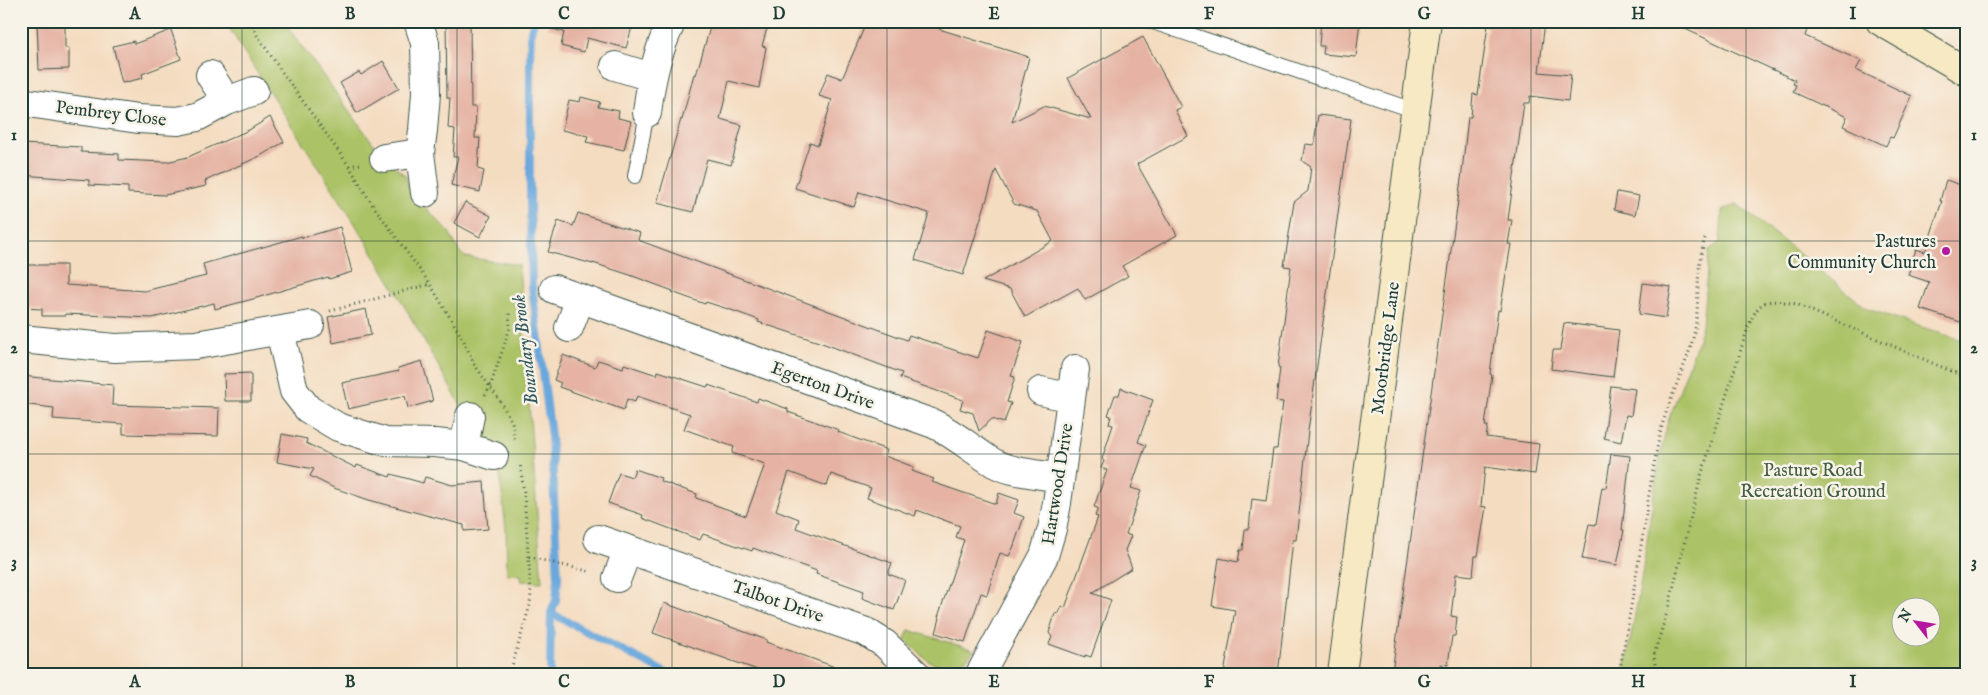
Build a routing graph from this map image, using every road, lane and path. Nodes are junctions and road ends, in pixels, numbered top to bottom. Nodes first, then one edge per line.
1 (252, 21) edge
2 (418, 21) edge
3 (672, 21) edge
4 (1150, 21) edge
5 (1427, 21) edge
6 (1880, 21) edge
7 (615, 66) dead end
8 (1967, 72) edge
9 (210, 75) dead end
10 (651, 77) junction
11 (254, 91) dead end
12 (21, 102) edge
13 (227, 102) junction
14 (1416, 111) junction
15 (647, 113) joint
16 (420, 153) junction
17 (384, 158) dead end
18 (635, 176) dead end
19 (425, 193) dead end
20 (1706, 236) dead end
21 (430, 284) junction
22 (554, 289) dead end
23 (580, 298) junction
24 (509, 310) dead end
25 (310, 325) joint
26 (569, 328) dead end
27 (280, 331) junction
28 (21, 339) edge
29 (1075, 369) dead end
30 (1967, 378) edge
31 (490, 387) junction
32 (1042, 391) dead end
33 (1070, 398) junction
34 (470, 416) joint
35 (464, 446) junction
36 (509, 452) junction
37 (1060, 478) junction
38 (598, 539) dead end
39 (628, 549) junction
40 (529, 557) junction
41 (572, 566) dead end
42 (617, 578) dead end
43 (512, 674) edge
44 (916, 674) edge
45 (980, 674) edge
46 (1342, 674) edge
47 (1619, 674) edge
48 (1656, 674) edge

1 - 21 path
2 - 16 street
3 - 10 street
4 - 14 lane
5 - 14 street, Moorbridge Lane
6 - 8 street
7 - 10 street
9 - 13 street
10 - 15 street
11 - 13 street, Pembrey Close
12 - 13 street, Pembrey Close
14 - 46 street, Moorbridge Lane
15 - 18 lane
16 - 17 street
16 - 19 street
20 - 47 path
21 - 25 path
21 - 31 path
22 - 23 street, Egerton Drive
23 - 26 street
23 - 37 street, Egerton Drive
24 - 31 path
25 - 27 street
27 - 28 street
27 - 35 street
29 - 33 street, Hartwood Drive
30 - 48 path
31 - 34 path
31 - 36 path
32 - 33 street
33 - 37 street, Hartwood Drive
34 - 35 street
35 - 36 street
36 - 40 path
37 - 45 street, Hartwood Drive
38 - 39 street, Talbot Drive
39 - 42 street
39 - 44 street, Talbot Drive
40 - 41 path
40 - 43 path

